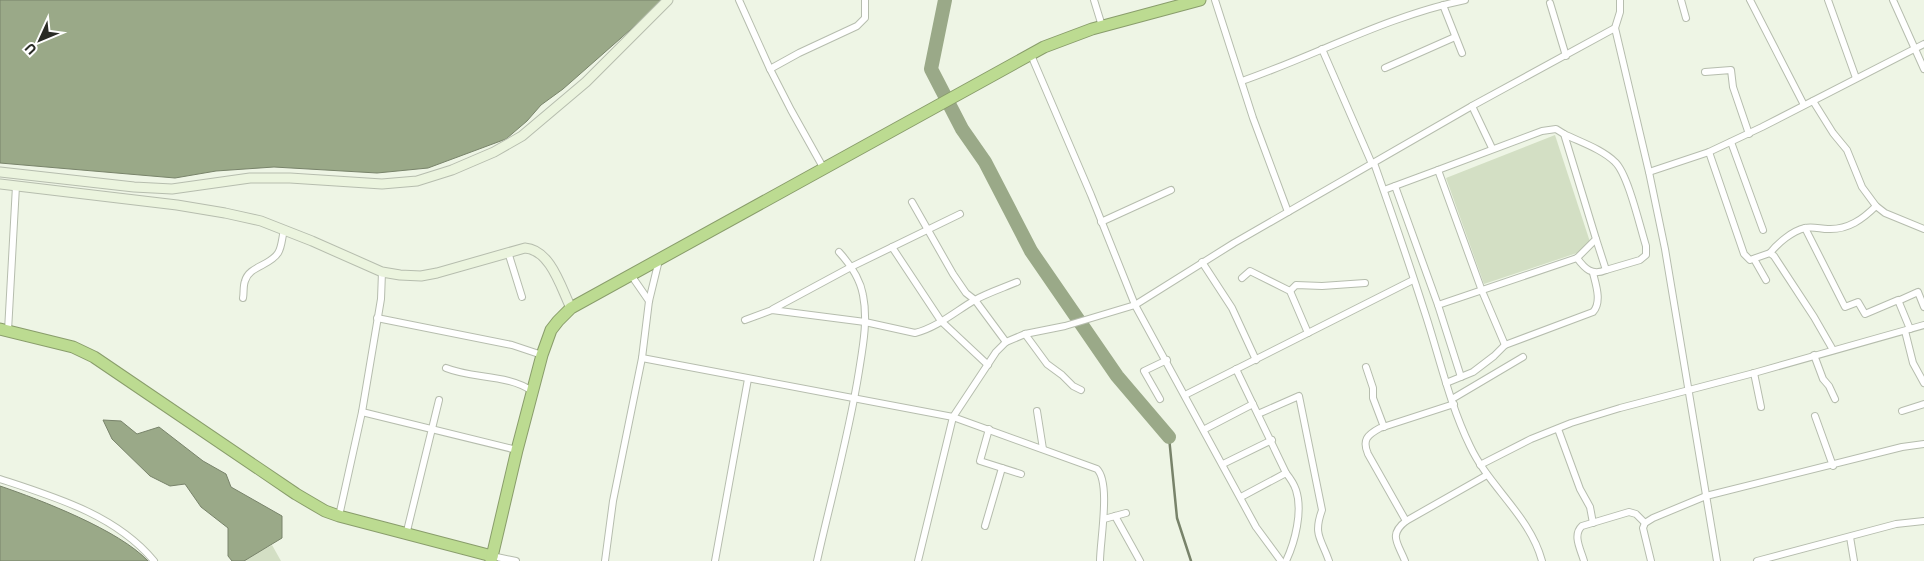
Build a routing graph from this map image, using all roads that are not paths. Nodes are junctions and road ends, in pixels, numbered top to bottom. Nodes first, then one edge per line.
1 (668, 0) edge
2 (739, 0) edge
3 (865, 0) edge
4 (1094, 0) edge
5 (1200, 0) edge
6 (1215, 0) edge
7 (1466, 0) edge
8 (1620, 0) edge
9 (1681, 0) edge
10 (1750, 0) edge
11 (1828, 0) edge
12 (1893, 0) edge
13 (1550, 3) dead end
14 (1443, 5) junction
15 (1686, 18) dead end
16 (1102, 26) junction
17 (1615, 28) junction
18 (1456, 37) junction
19 (1924, 44) edge
20 (1322, 49) junction
21 (1915, 49) junction
22 (1462, 53) dead end
23 (1031, 55) junction
24 (1566, 56) junction
25 (1385, 68) dead end
26 (770, 69) junction
27 (1924, 69) edge
28 (1705, 72) dead end
29 (1856, 78) junction
30 (1242, 81) junction
31 (1813, 101) junction
32 (1804, 105) junction
33 (1472, 106) junction
34 (1564, 134) junction
35 (1749, 134) junction
36 (1732, 142) junction
37 (1492, 148) junction
38 (1709, 152) junction
39 (1373, 163) junction
40 (824, 169) junction
41 (1438, 170) junction
42 (0, 172) edge
43 (1649, 172) junction
44 (0, 184) edge
45 (16, 186) junction
46 (1395, 186) junction
47 (177, 188) junction
48 (1171, 190) dead end
49 (1384, 190) junction
50 (912, 202) dead end
51 (176, 205) junction
52 (1876, 206) junction
53 (1288, 212) junction
54 (960, 214) dead end
55 (1101, 222) junction
56 (1805, 228) junction
57 (1924, 229) edge
58 (284, 230) junction
59 (1763, 230) dead end
60 (928, 231) junction
61 (1596, 240) junction
62 (892, 247) junction
63 (508, 252) junction
64 (839, 252) dead end
65 (1770, 253) junction
66 (1577, 258) junction
67 (1754, 259) junction
68 (659, 260) junction
69 (1202, 262) junction
70 (852, 267) junction
71 (1606, 270) junction
72 (382, 272) junction
73 (1593, 273) junction
74 (631, 275) junction
75 (1242, 278) dead end
76 (1414, 280) junction
77 (1766, 280) dead end
78 (1017, 282) dead end
79 (1365, 282) dead end
80 (1290, 291) junction
81 (1482, 291) junction
82 (243, 298) dead end
83 (522, 298) dead end
84 (975, 300) junction
85 (649, 301) junction
86 (1898, 301) junction
87 (1135, 305) junction
88 (1438, 305) junction
89 (1924, 307) edge
90 (571, 308) junction
91 (772, 310) junction
92 (377, 318) junction
93 (745, 320) dead end
94 (941, 321) junction
95 (865, 322) junction
96 (1924, 325) edge
97 (4, 330) edge
98 (1908, 330) junction
99 (1308, 333) junction
100 (1025, 334) junction
101 (1006, 342) junction
102 (1505, 345) junction
103 (1833, 350) junction
104 (542, 355) junction
105 (1814, 355) junction
106 (1523, 357) dead end
107 (642, 358) junction
108 (1167, 360) junction
109 (1256, 360) junction
110 (988, 365) junction
111 (1366, 366) dead end
112 (446, 368) dead end
113 (1236, 369) junction
114 (1754, 373) junction
115 (1461, 377) junction
116 (748, 379) junction
117 (1446, 383) junction
118 (1924, 383) edge
119 (1081, 390) dead end
120 (1690, 390) junction
121 (532, 391) junction
122 (1186, 395) junction
123 (854, 399) junction
124 (1160, 399) dead end
125 (1835, 399) dead end
126 (439, 400) dead end
127 (1453, 402) junction
128 (1253, 404) junction
129 (1924, 404) edge
130 (1760, 407) dead end
131 (1037, 411) dead end
132 (1902, 411) dead end
133 (362, 412) junction
134 (1258, 414) junction
135 (1814, 416) dead end
136 (953, 417) junction
137 (1384, 427) junction
138 (988, 429) junction
139 (1204, 429) junction
140 (1558, 429) junction
141 (433, 430) junction
142 (1272, 440) junction
143 (1924, 444) edge
144 (1044, 449) junction
145 (516, 450) junction
146 (1222, 464) junction
147 (1480, 465) junction
148 (1833, 466) junction
149 (1002, 468) junction
150 (1286, 473) junction
151 (1021, 474) dead end
152 (1487, 475) junction
153 (0, 479) edge
154 (1706, 496) junction
155 (1241, 497) junction
156 (1126, 513) dead end
157 (339, 516) junction
158 (1116, 516) junction
159 (1104, 519) junction
160 (1406, 521) junction
161 (1924, 522) edge
162 (1593, 523) junction
163 (1645, 523) junction
164 (986, 526) dead end
165 (406, 535) junction
166 (1850, 537) junction
167 (491, 558) edge
168 (154, 561) edge
169 (516, 561) edge
170 (604, 561) edge
171 (715, 561) edge
172 (817, 561) edge
173 (918, 561) edge
174 (1100, 561) edge
175 (1140, 561) edge
176 (1281, 561) edge
177 (1286, 561) edge
178 (1329, 561) edge
179 (1405, 561) edge
180 (1542, 561) edge
181 (1584, 561) edge
182 (1650, 561) edge
183 (1717, 561) edge
184 (1757, 561) edge
185 (1854, 561) edge

1 - 47 street
2 - 26 street
3 - 26 street
4 - 16 street
5 - 16 highway
6 - 30 street
7 - 14 street
8 - 17 street
9 - 15 street
10 - 32 street
11 - 29 street
12 - 21 street
13 - 24 street
14 - 18 street
14 - 20 street
16 - 23 highway
17 - 24 street
17 - 43 street
18 - 22 street
18 - 25 street
19 - 21 street
20 - 30 street
20 - 39 street
21 - 27 street
21 - 29 street
23 - 40 highway
23 - 55 street
24 - 33 street
26 - 40 street
28 - 35 street
29 - 31 street
30 - 53 street
31 - 32 street
31 - 52 street
32 - 35 street
33 - 37 street
33 - 39 street
34 - 37 street
34 - 61 street
34 - 71 street
35 - 36 street
36 - 38 street
36 - 59 street
37 - 41 street
38 - 43 street
38 - 67 street
39 - 49 street
39 - 53 street
40 - 68 highway
41 - 46 street
41 - 81 street
42 - 47 street
43 - 120 street
44 - 45 street
45 - 51 street
45 - 97 street
46 - 49 street
46 - 88 street
47 - 51 street
48 - 55 street
49 - 76 street
50 - 60 street
51 - 58 street
52 - 56 street
52 - 57 street
53 - 69 street
54 - 60 street
55 - 87 street
56 - 65 street
56 - 86 street
58 - 72 street
58 - 82 street
60 - 62 street
60 - 84 street
61 - 66 street
61 - 71 street
62 - 70 street
62 - 94 street
63 - 72 street
63 - 83 street
63 - 90 street
64 - 70 street
65 - 67 street
65 - 103 street
66 - 73 street
66 - 81 street
67 - 77 street
68 - 74 highway
68 - 85 street
69 - 87 street
69 - 109 street
70 - 91 street
70 - 95 street
71 - 73 street
72 - 92 street
73 - 102 street
74 - 85 street
74 - 90 highway
75 - 80 street
76 - 99 street
76 - 117 street
78 - 84 street
79 - 80 street
80 - 99 street
81 - 88 street
81 - 102 street
84 - 94 street
84 - 101 street
85 - 107 street
86 - 89 street
86 - 98 street
87 - 100 street
87 - 108 street
88 - 115 street
90 - 104 highway
91 - 93 street
91 - 95 street
92 - 104 street
92 - 133 street
94 - 95 street
94 - 110 street
95 - 123 street
96 - 98 street
97 - 157 highway
98 - 103 street
98 - 118 street
99 - 109 street
100 - 101 street
100 - 119 street
101 - 110 street
102 - 115 street
103 - 105 street
104 - 121 highway
105 - 114 street
105 - 125 street
106 - 127 street
107 - 116 street
107 - 170 street
108 - 122 street
108 - 124 street
109 - 113 street
110 - 136 street
111 - 137 street
112 - 121 street
113 - 122 street
113 - 128 street
114 - 120 street
114 - 130 street
115 - 117 street
116 - 123 street
116 - 171 street
117 - 127 street
120 - 140 street
120 - 154 street
121 - 145 highway
122 - 139 street
123 - 136 street
123 - 172 street
126 - 141 street
127 - 137 street
127 - 147 street
128 - 134 street
128 - 139 street
129 - 132 street
131 - 144 street
133 - 141 street
133 - 157 street
134 - 142 street
134 - 178 street
135 - 148 street
136 - 138 street
136 - 173 street
137 - 160 street
138 - 144 street
138 - 149 street
139 - 146 street
140 - 147 street
140 - 162 street
141 - 145 street
141 - 165 street
142 - 146 street
142 - 150 street
143 - 148 street
144 - 159 street
145 - 167 highway
146 - 155 street
147 - 152 street
148 - 154 street
149 - 151 street
149 - 164 street
150 - 155 street
150 - 177 street
152 - 160 street
152 - 180 street
153 - 168 street
154 - 163 street
154 - 183 street
155 - 176 street
156 - 158 street
157 - 165 highway
158 - 159 street
158 - 175 street
159 - 174 street
160 - 179 street
161 - 166 street
162 - 163 street
162 - 181 street
163 - 182 street
165 - 167 highway
166 - 184 street
166 - 185 street
167 - 169 street

